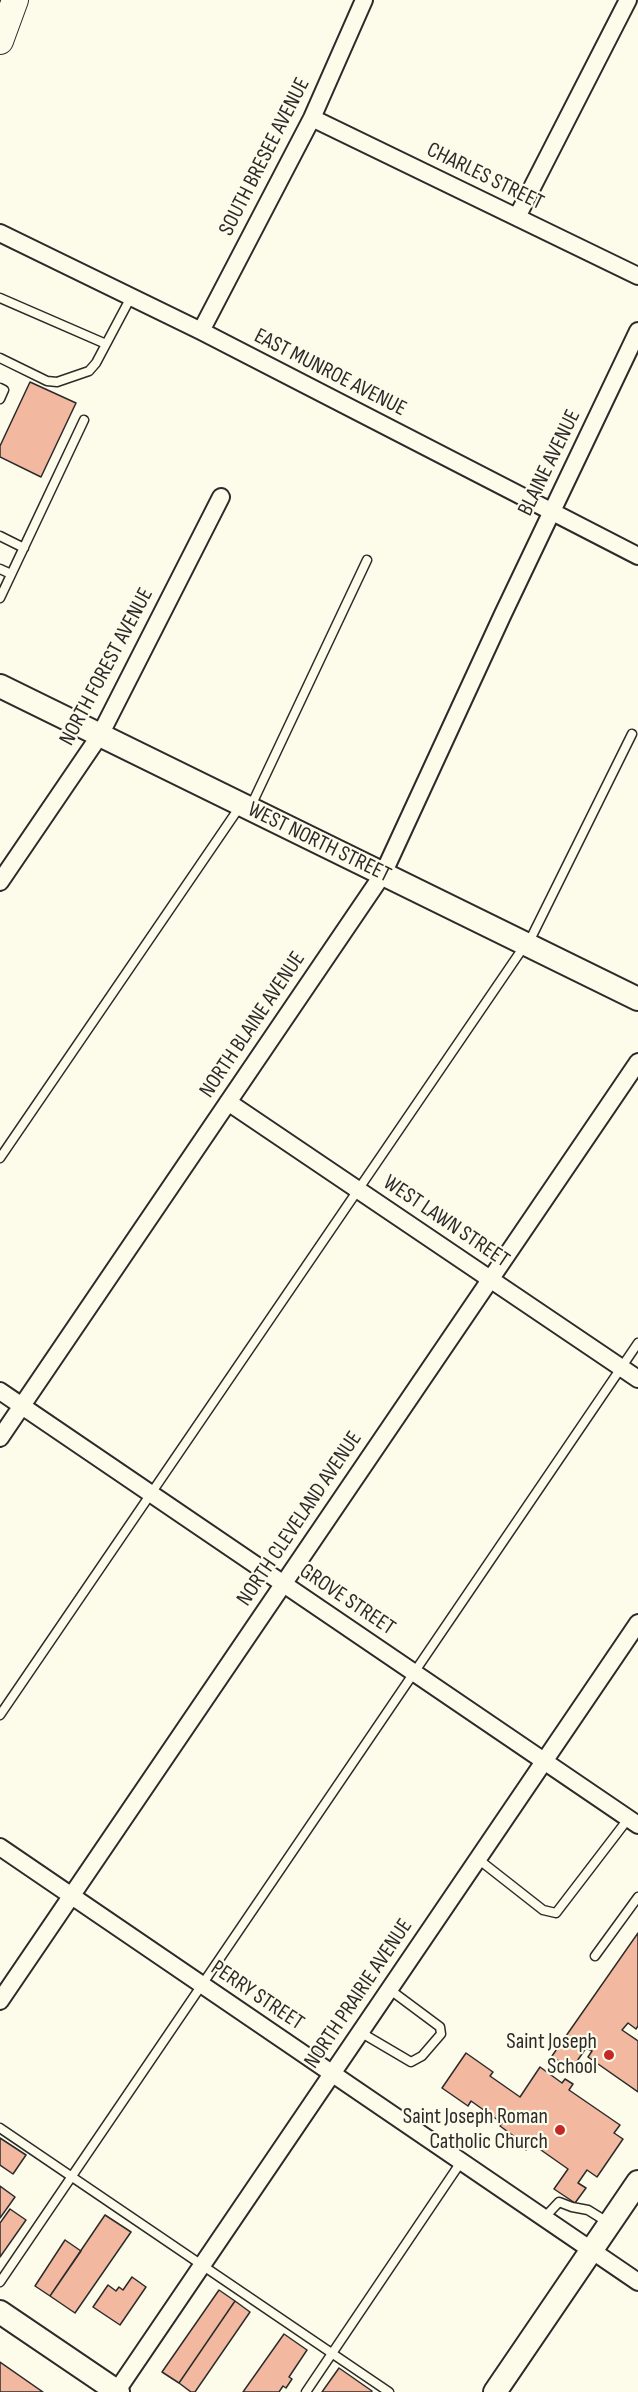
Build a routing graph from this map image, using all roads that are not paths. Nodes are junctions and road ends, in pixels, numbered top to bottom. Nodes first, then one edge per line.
1 (363, 0) edge
2 (628, 0) edge
3 (11, 5) edge
4 (0, 41) edge
5 (312, 118) junction
6 (517, 217) junction
7 (0, 233) edge
8 (638, 276) edge
9 (131, 297) junction
10 (0, 298) edge
11 (201, 331) junction
12 (638, 331) edge
13 (106, 344) junction
14 (0, 358) edge
15 (0, 388) edge
16 (0, 399) edge
17 (84, 420) dead end
18 (221, 497) dead end
19 (552, 512) junction
20 (0, 536) edge
21 (24, 548) junction
22 (638, 556) edge
23 (368, 561) dead end
24 (0, 568) edge
25 (11, 574) junction
26 (0, 598) edge
27 (503, 614) joint
28 (0, 687) edge
29 (632, 734) dead end
30 (100, 735) junction
31 (245, 806) junction
32 (383, 874) junction
33 (0, 882) edge
34 (527, 944) junction
35 (638, 999) edge
36 (638, 1062) edge
37 (228, 1102) junction
38 (0, 1158) edge
39 (358, 1190) junction
40 (490, 1279) junction
41 (638, 1343) edge
42 (621, 1368) junction
43 (638, 1379) edge
44 (0, 1392) edge
45 (22, 1406) junction
46 (0, 1438) edge
47 (151, 1494) junction
48 (284, 1584) junction
49 (638, 1623) edge
50 (414, 1673) junction
51 (0, 1715) edge
52 (544, 1761) junction
53 (633, 1822) edge
54 (0, 1847) edge
55 (478, 1859) junction
56 (71, 1896) junction
57 (638, 1897) edge
58 (595, 1956) dead end
59 (202, 1985) junction
60 (389, 1989) junction
61 (0, 2001) edge
62 (360, 2032) junction
63 (332, 2074) junction
64 (0, 2128) edge
65 (461, 2162) junction
66 (72, 2176) junction
67 (638, 2182) edge
68 (544, 2218) junction
69 (610, 2223) junction
70 (591, 2251) junction
71 (202, 2265) junction
72 (0, 2282) edge
73 (638, 2283) edge
74 (0, 2312) edge
75 (332, 2353) junction
76 (117, 2392) edge
77 (306, 2392) edge
78 (389, 2392) edge
79 (495, 2392) edge

1 - 5 street, SOUTH BRESEE AVENUE
2 - 6 street
3 - 4 main road
5 - 6 street, CHARLES STREET
5 - 11 street, SOUTH BRESEE AVENUE
6 - 8 street, CHARLES STREET
7 - 9 street, EAST MUNROE AVENUE
9 - 11 street, EAST MUNROE AVENUE
9 - 13 lane
10 - 13 lane
11 - 19 street, EAST MUNROE AVENUE
12 - 19 street, BLAINE AVENUE
13 - 14 lane
15 - 16 lane
17 - 21 lane
18 - 30 street, NORTH FOREST AVENUE
19 - 22 street, EAST MUNROE AVENUE
19 - 27 street, BLAINE AVENUE
20 - 21 lane
21 - 25 lane
23 - 31 lane
24 - 25 lane
25 - 26 lane
27 - 32 street, NORTH BLAINE AVENUE
28 - 30 main road, WEST NORTH STREET
29 - 34 lane
30 - 31 main road, WEST NORTH STREET
30 - 33 street, NORTH FOREST AVENUE
31 - 32 main road, WEST NORTH STREET
31 - 38 lane
32 - 34 main road, WEST NORTH STREET
32 - 37 street, NORTH BLAINE AVENUE
34 - 35 main road, WEST NORTH STREET
34 - 39 lane
36 - 40 street, NORTH CLEVELAND AVENUE
37 - 39 street, WEST LAWN STREET
37 - 45 street, NORTH BLAINE AVENUE
39 - 40 street, WEST LAWN STREET
39 - 47 lane
40 - 42 street, WEST LAWN STREET
40 - 48 street, NORTH CLEVELAND AVENUE
41 - 42 lane
42 - 43 street, WEST LAWN STREET
42 - 50 lane
44 - 45 street, GROVE STREET
45 - 46 street, NORTH BLAINE AVENUE
45 - 47 street, GROVE STREET
47 - 48 street, GROVE STREET
47 - 51 lane
48 - 50 street, GROVE STREET
48 - 56 street, NORTH CLEVELAND AVENUE
49 - 52 street, NORTH PRAIRIE AVENUE
50 - 52 street, GROVE STREET
50 - 59 lane
52 - 53 street, GROVE STREET
52 - 55 street, NORTH PRAIRIE AVENUE
53 - 55 lane
54 - 56 street, PERRY STREET
55 - 60 street, NORTH PRAIRIE AVENUE
56 - 59 street, PERRY STREET
56 - 61 street, NORTH CLEVELAND AVENUE
57 - 58 lane
59 - 63 street, PERRY STREET
59 - 66 lane
60 - 62 street, NORTH PRAIRIE AVENUE
60 - 62 lane
62 - 63 street, NORTH PRAIRIE AVENUE
63 - 65 street, PERRY STREET
63 - 71 street, NORTH PRAIRIE AVENUE
64 - 66 lane
65 - 68 street, PERRY STREET
65 - 75 lane
66 - 71 lane
66 - 72 lane
67 - 69 main road
68 - 69 lane
68 - 70 street, PERRY STREET
69 - 70 main road
70 - 73 street, PERRY STREET
70 - 79 main road
71 - 75 lane
71 - 76 street, NORTH PRAIRIE AVENUE
74 - 76 main road
75 - 77 lane
75 - 78 lane

